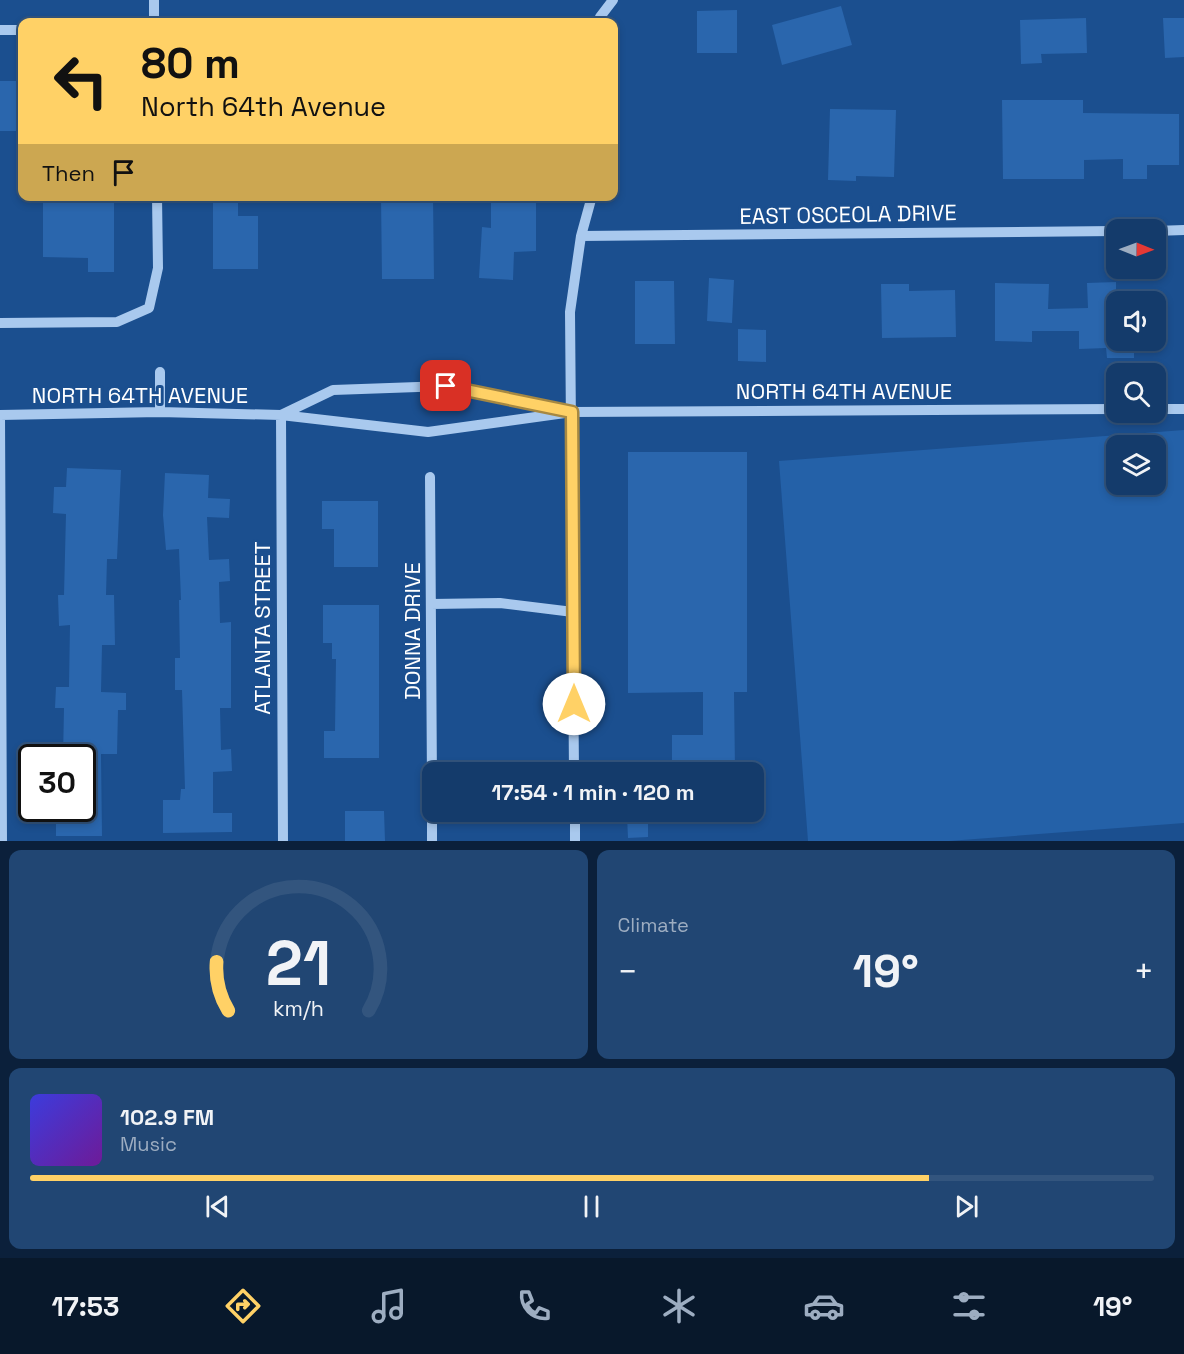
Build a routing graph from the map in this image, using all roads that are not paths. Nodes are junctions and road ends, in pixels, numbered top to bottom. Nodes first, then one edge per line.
1 (154, 0) edge
2 (614, 0) edge
3 (154, 18) edge
4 (600, 18) edge
5 (0, 30) edge
6 (18, 30) edge
7 (157, 201) edge
8 (591, 201) edge
9 (1184, 230) edge
10 (1106, 231) edge
11 (1166, 231) edge
12 (581, 236) junction
13 (0, 323) edge
14 (160, 372) dead end
15 (1166, 409) edge
16 (1184, 409) edge
17 (1106, 410) edge
18 (160, 412) junction
19 (572, 412) junction
20 (0, 415) edge
21 (281, 415) junction
22 (430, 477) dead end
23 (431, 604) junction
24 (573, 612) junction
25 (432, 762) edge
26 (574, 762) edge
27 (432, 822) edge
28 (575, 822) edge
29 (2, 841) edge
30 (283, 841) edge
31 (432, 841) edge
32 (575, 841) edge

1 - 3 street
2 - 4 street
5 - 6 street
7 - 13 street
8 - 12 street
9 - 11 street
10 - 12 street, EAST OSCEOLA DRIVE
12 - 19 street
14 - 18 street
15 - 16 street
17 - 19 street, NORTH 64TH AVENUE
18 - 20 street, NORTH 64TH AVENUE
18 - 21 street, NORTH 64TH AVENUE
19 - 21 street, NORTH 64TH AVENUE
19 - 21 street, NORTH 64TH AVENUE
19 - 24 street
20 - 29 street
21 - 30 street, ATLANTA STREET
22 - 23 street, DONNA DRIVE
23 - 24 street
23 - 25 street, DONNA DRIVE
24 - 26 street
27 - 31 street
28 - 32 street

